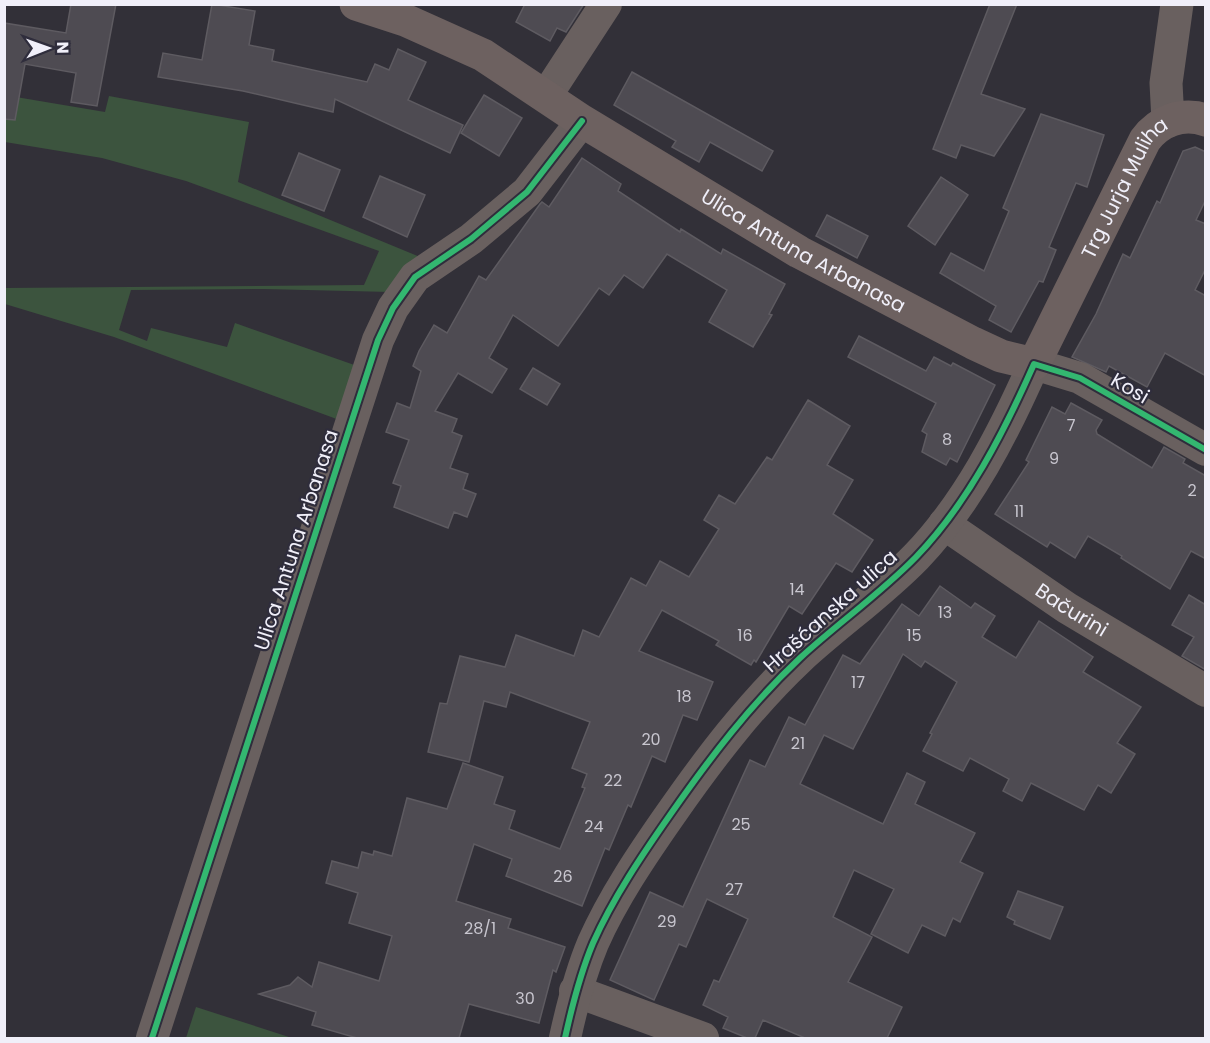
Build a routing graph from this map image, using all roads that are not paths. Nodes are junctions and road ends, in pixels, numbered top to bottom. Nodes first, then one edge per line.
1 (356, 4) edge
2 (606, 4) edge
3 (1177, 4) edge
4 (546, 96) junction
5 (1206, 120) edge
6 (582, 121) junction
7 (1167, 121) junction
8 (1034, 364) junction
9 (1206, 450) edge
10 (944, 524) junction
11 (1206, 691) edge
12 (575, 991) junction
13 (152, 1038) edge
14 (565, 1038) edge
15 (703, 1038) edge

1 - 4 main road, Ulica Antuna Arbanasa
2 - 4 street
3 - 7 street, Trg Jurja Muliha
4 - 6 main road, Ulica Antuna Arbanasa
5 - 7 main road
6 - 8 main road, Ulica Antuna Arbanasa
6 - 13 street, Ulica Antuna Arbanasa
7 - 8 main road, Trg Jurja Muliha
8 - 9 street, Kosi
8 - 10 street, Hrašćanska ulica
10 - 11 street, Bačurini
10 - 12 street, Hrašćanska ulica
12 - 14 street, Hrašćanska ulica
12 - 15 street

